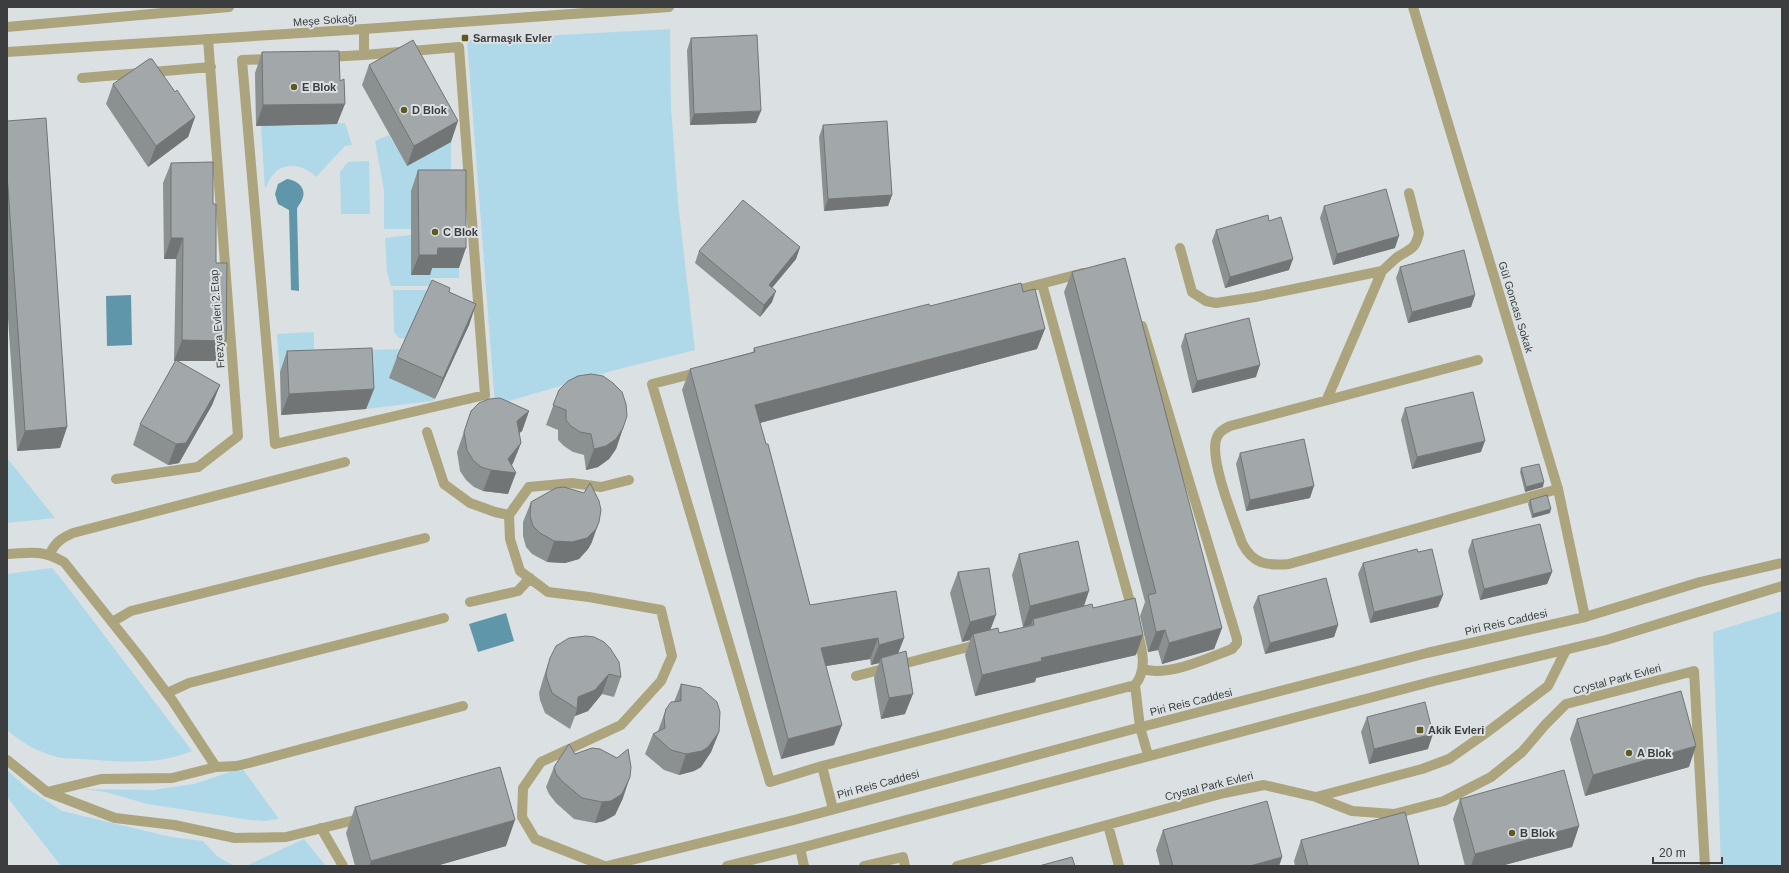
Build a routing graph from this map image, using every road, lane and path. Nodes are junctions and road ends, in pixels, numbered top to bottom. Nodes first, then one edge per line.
1 (229, 7) edge
2 (669, 7) edge
3 (1413, 7) edge
4 (7, 27) edge
5 (364, 29) junction
6 (208, 39) junction
7 (7, 52) edge
8 (364, 55) junction
9 (318, 57) edge
10 (288, 58) edge
11 (210, 67) junction
12 (82, 78) dead end
13 (1408, 193) dead end
14 (1180, 248) dead end
15 (1094, 271) edge
16 (1382, 271) junction
17 (1042, 284) junction
18 (996, 295) edge
19 (1139, 317) edge
20 (1478, 360) dead end
21 (713, 368) edge
22 (1327, 400) junction
23 (427, 432) dead end
24 (345, 462) dead end
25 (116, 479) dead end
26 (629, 480) dead end
27 (1558, 489) junction
28 (509, 515) junction
29 (426, 538) dead end
30 (7, 554) edge
31 (50, 554) junction
32 (1782, 563) edge
33 (530, 578) junction
34 (1782, 586) edge
35 (470, 602) dead end
36 (1585, 617) junction
37 (444, 618) dead end
38 (112, 622) junction
39 (994, 641) edge
40 (1566, 650) junction
41 (1144, 669) junction
42 (856, 676) dead end
43 (1135, 685) junction
44 (167, 693) junction
45 (463, 706) dead end
46 (1140, 727) junction
47 (1148, 755) junction
48 (7, 760) edge
49 (822, 766) junction
50 (216, 767) junction
51 (48, 792) junction
52 (1316, 796) junction
53 (833, 809) junction
54 (374, 815) edge
55 (1108, 825) junction
56 (321, 828) junction
57 (800, 848) junction
58 (343, 866) edge
59 (606, 866) edge
60 (727, 866) edge
61 (804, 866) edge
62 (864, 866) edge
63 (905, 866) edge
64 (957, 866) edge
65 (1119, 866) edge
66 (1705, 866) edge

1 - 4 street
2 - 5 street, Meşe Sokağı
3 - 27 street, Gül Goncası Sokak
5 - 6 street, Meşe Sokağı
5 - 8 street
6 - 7 street, Meşe Sokağı
6 - 11 street, Frezya Evleri 2.Etap
8 - 9 street
8 - 10 street
11 - 12 street
11 - 25 street, Frezya Evleri 2.Etap
13 - 16 street
14 - 16 street
15 - 17 street
16 - 22 street
17 - 18 street
17 - 41 street
19 - 41 street
20 - 22 street
21 - 49 street
22 - 27 street
23 - 28 street
24 - 31 street
26 - 28 street
27 - 36 street, Gül Goncası Sokak
28 - 33 street
29 - 38 street
30 - 31 street
31 - 38 street
32 - 36 street, Piri Reis Caddesi
33 - 35 street
33 - 59 street
34 - 40 street
36 - 46 street, Piri Reis Caddesi
37 - 44 street
38 - 44 street
39 - 42 street
40 - 47 street
40 - 52 street, Crystal Park Evleri
41 - 43 street
43 - 46 street
43 - 49 street
44 - 50 street
45 - 50 street
46 - 47 street
46 - 53 street, Piri Reis Caddesi
47 - 57 street
48 - 51 street
49 - 53 street
50 - 51 street
51 - 56 street
52 - 55 street, Crystal Park Evleri
52 - 66 street, Crystal Park Evleri
53 - 59 street, Piri Reis Caddesi
54 - 56 street
55 - 64 street, Crystal Park Evleri
55 - 65 street
56 - 58 street
57 - 60 street
57 - 61 street
62 - 63 street

